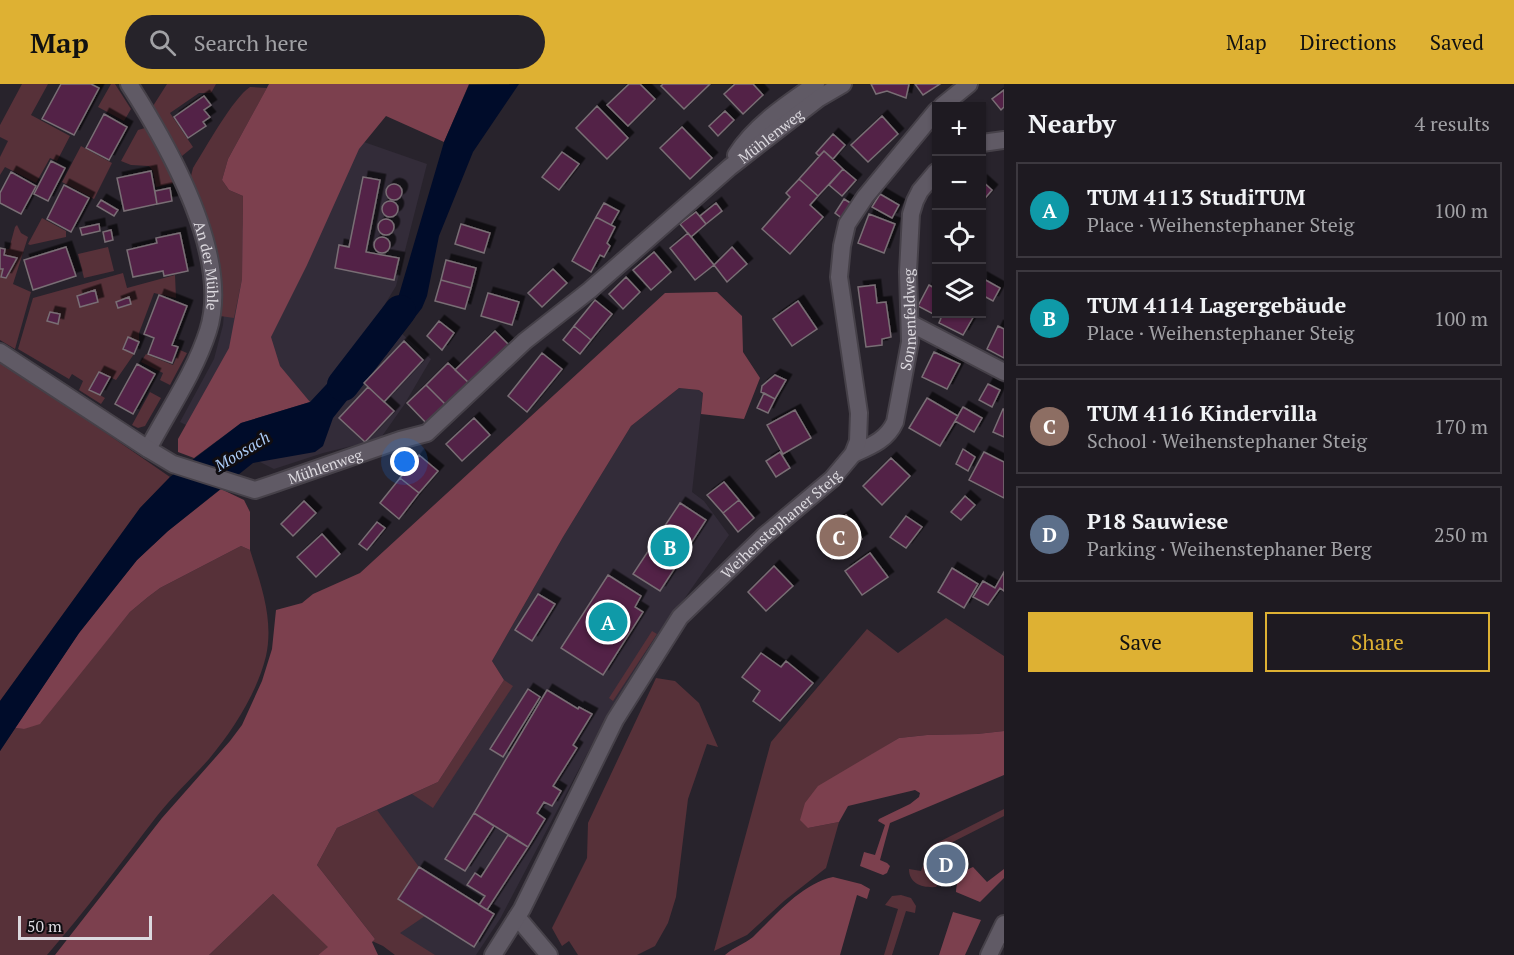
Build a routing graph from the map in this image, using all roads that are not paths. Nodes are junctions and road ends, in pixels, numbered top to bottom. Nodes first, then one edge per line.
1 (129, 84) edge
2 (816, 84) edge
3 (843, 84) edge
4 (969, 84) edge
5 (947, 102) edge
6 (932, 116) edge
7 (1004, 140) edge
8 (986, 142) edge
9 (730, 167) junction
10 (932, 177) edge
11 (910, 323) junction
12 (0, 352) edge
13 (1004, 372) edge
14 (148, 449) junction
15 (854, 454) junction
16 (517, 917) junction
17 (1004, 924) edge
18 (493, 955) edge
19 (549, 955) edge
20 (989, 955) edge

1 - 14 street, An der Mühle
2 - 9 street, Mühlenweg
3 - 9 street, Mühlenweg
4 - 5 street
6 - 15 street
7 - 8 street
9 - 14 street, Mühlenweg
10 - 11 street, Sonnenfeldweg
11 - 13 street
11 - 15 street, Sonnenfeldweg
12 - 14 street, Mühlenweg
15 - 16 street, Weihenstephaner Steig
16 - 18 street, Weihenstephaner Steig
16 - 19 street
17 - 20 street

